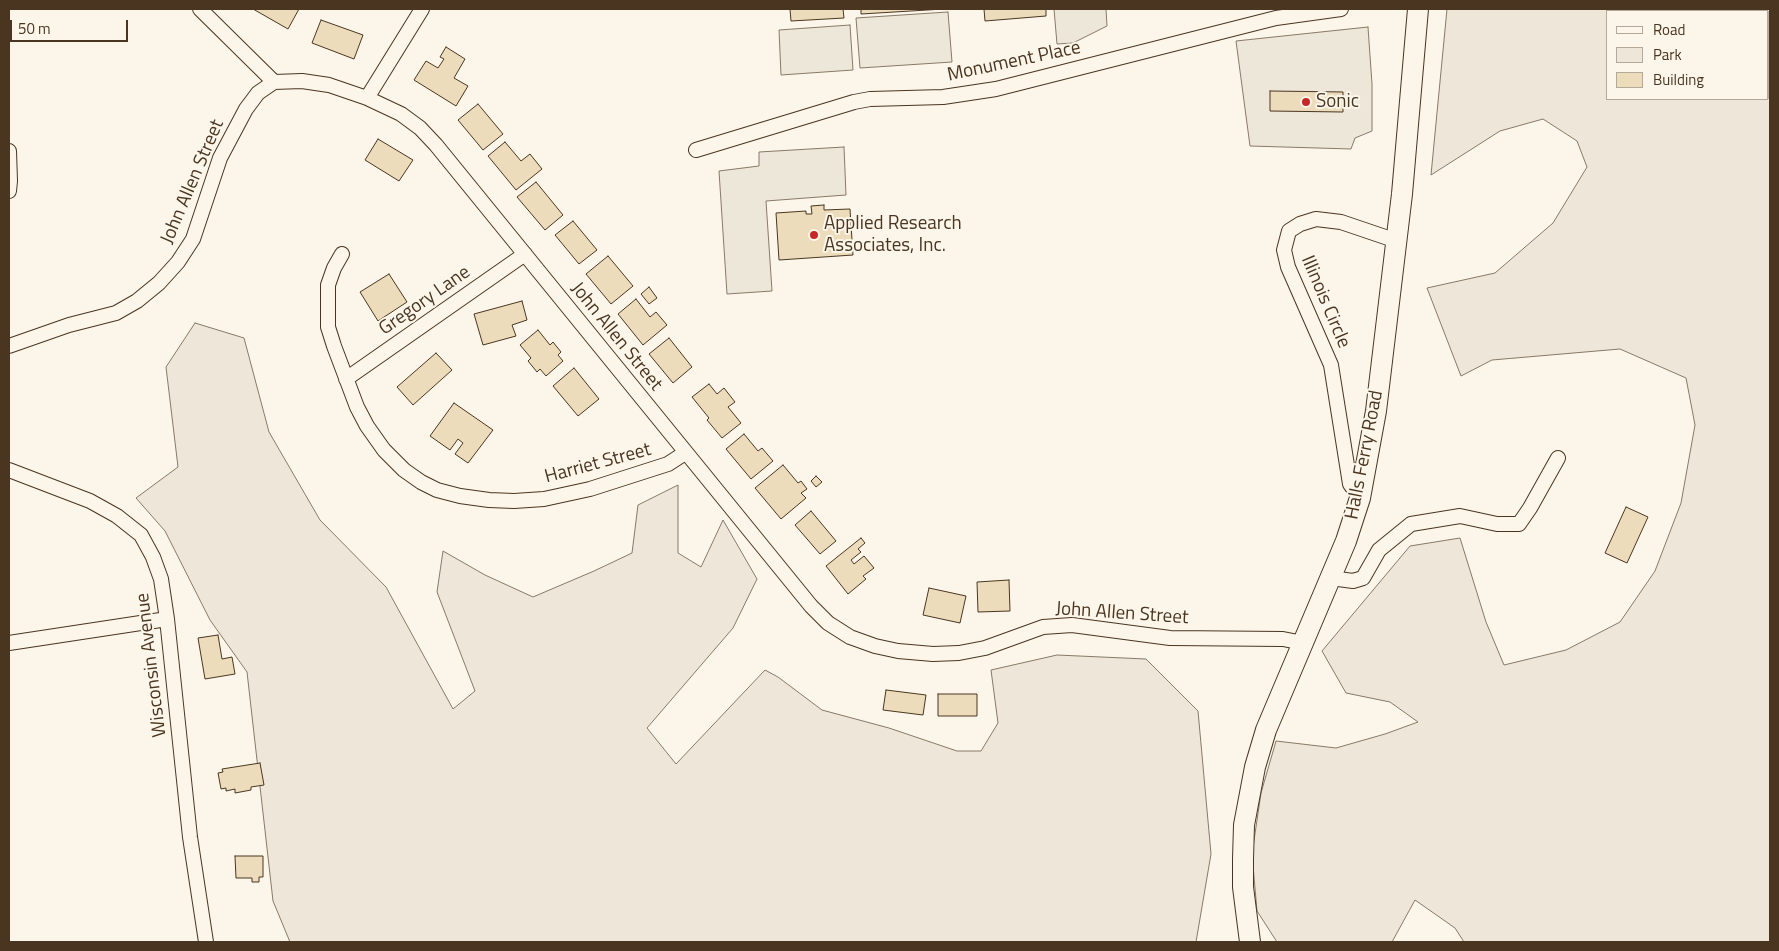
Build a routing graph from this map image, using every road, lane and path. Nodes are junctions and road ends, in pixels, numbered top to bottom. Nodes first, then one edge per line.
1 (200, 9) edge
2 (422, 9) edge
3 (1341, 9) edge
4 (1418, 9) edge
5 (274, 82) junction
6 (368, 98) junction
7 (696, 150) dead end
8 (9, 151) edge
9 (9, 191) edge
10 (1397, 241) junction
11 (342, 254) dead end
12 (525, 254) junction
13 (9, 346) edge
14 (346, 379) junction
15 (685, 452) junction
16 (1558, 458) dead end
17 (9, 470) edge
18 (1360, 498) junction
19 (1331, 578) junction
20 (167, 619) junction
21 (1303, 643) junction
22 (9, 644) edge
23 (206, 942) edge
24 (1250, 942) edge

1 - 5 street
2 - 6 street
3 - 7 street, Monument Place
4 - 10 street, Halls Ferry Road
5 - 6 street, John Allen Street
5 - 13 street, John Allen Street
6 - 12 street, John Allen Street
8 - 9 street
10 - 18 street, Halls Ferry Road
10 - 18 street, Illinois Circle
11 - 14 street, Harriet Street
12 - 14 street, Gregory Lane
12 - 15 street, John Allen Street
14 - 15 street, Harriet Street
15 - 21 street, John Allen Street
16 - 19 street
17 - 20 street, Wisconsin Avenue
18 - 19 street, Halls Ferry Road
19 - 21 street, Halls Ferry Road
20 - 22 street
20 - 23 street, Wisconsin Avenue
21 - 24 street, Halls Ferry Road

